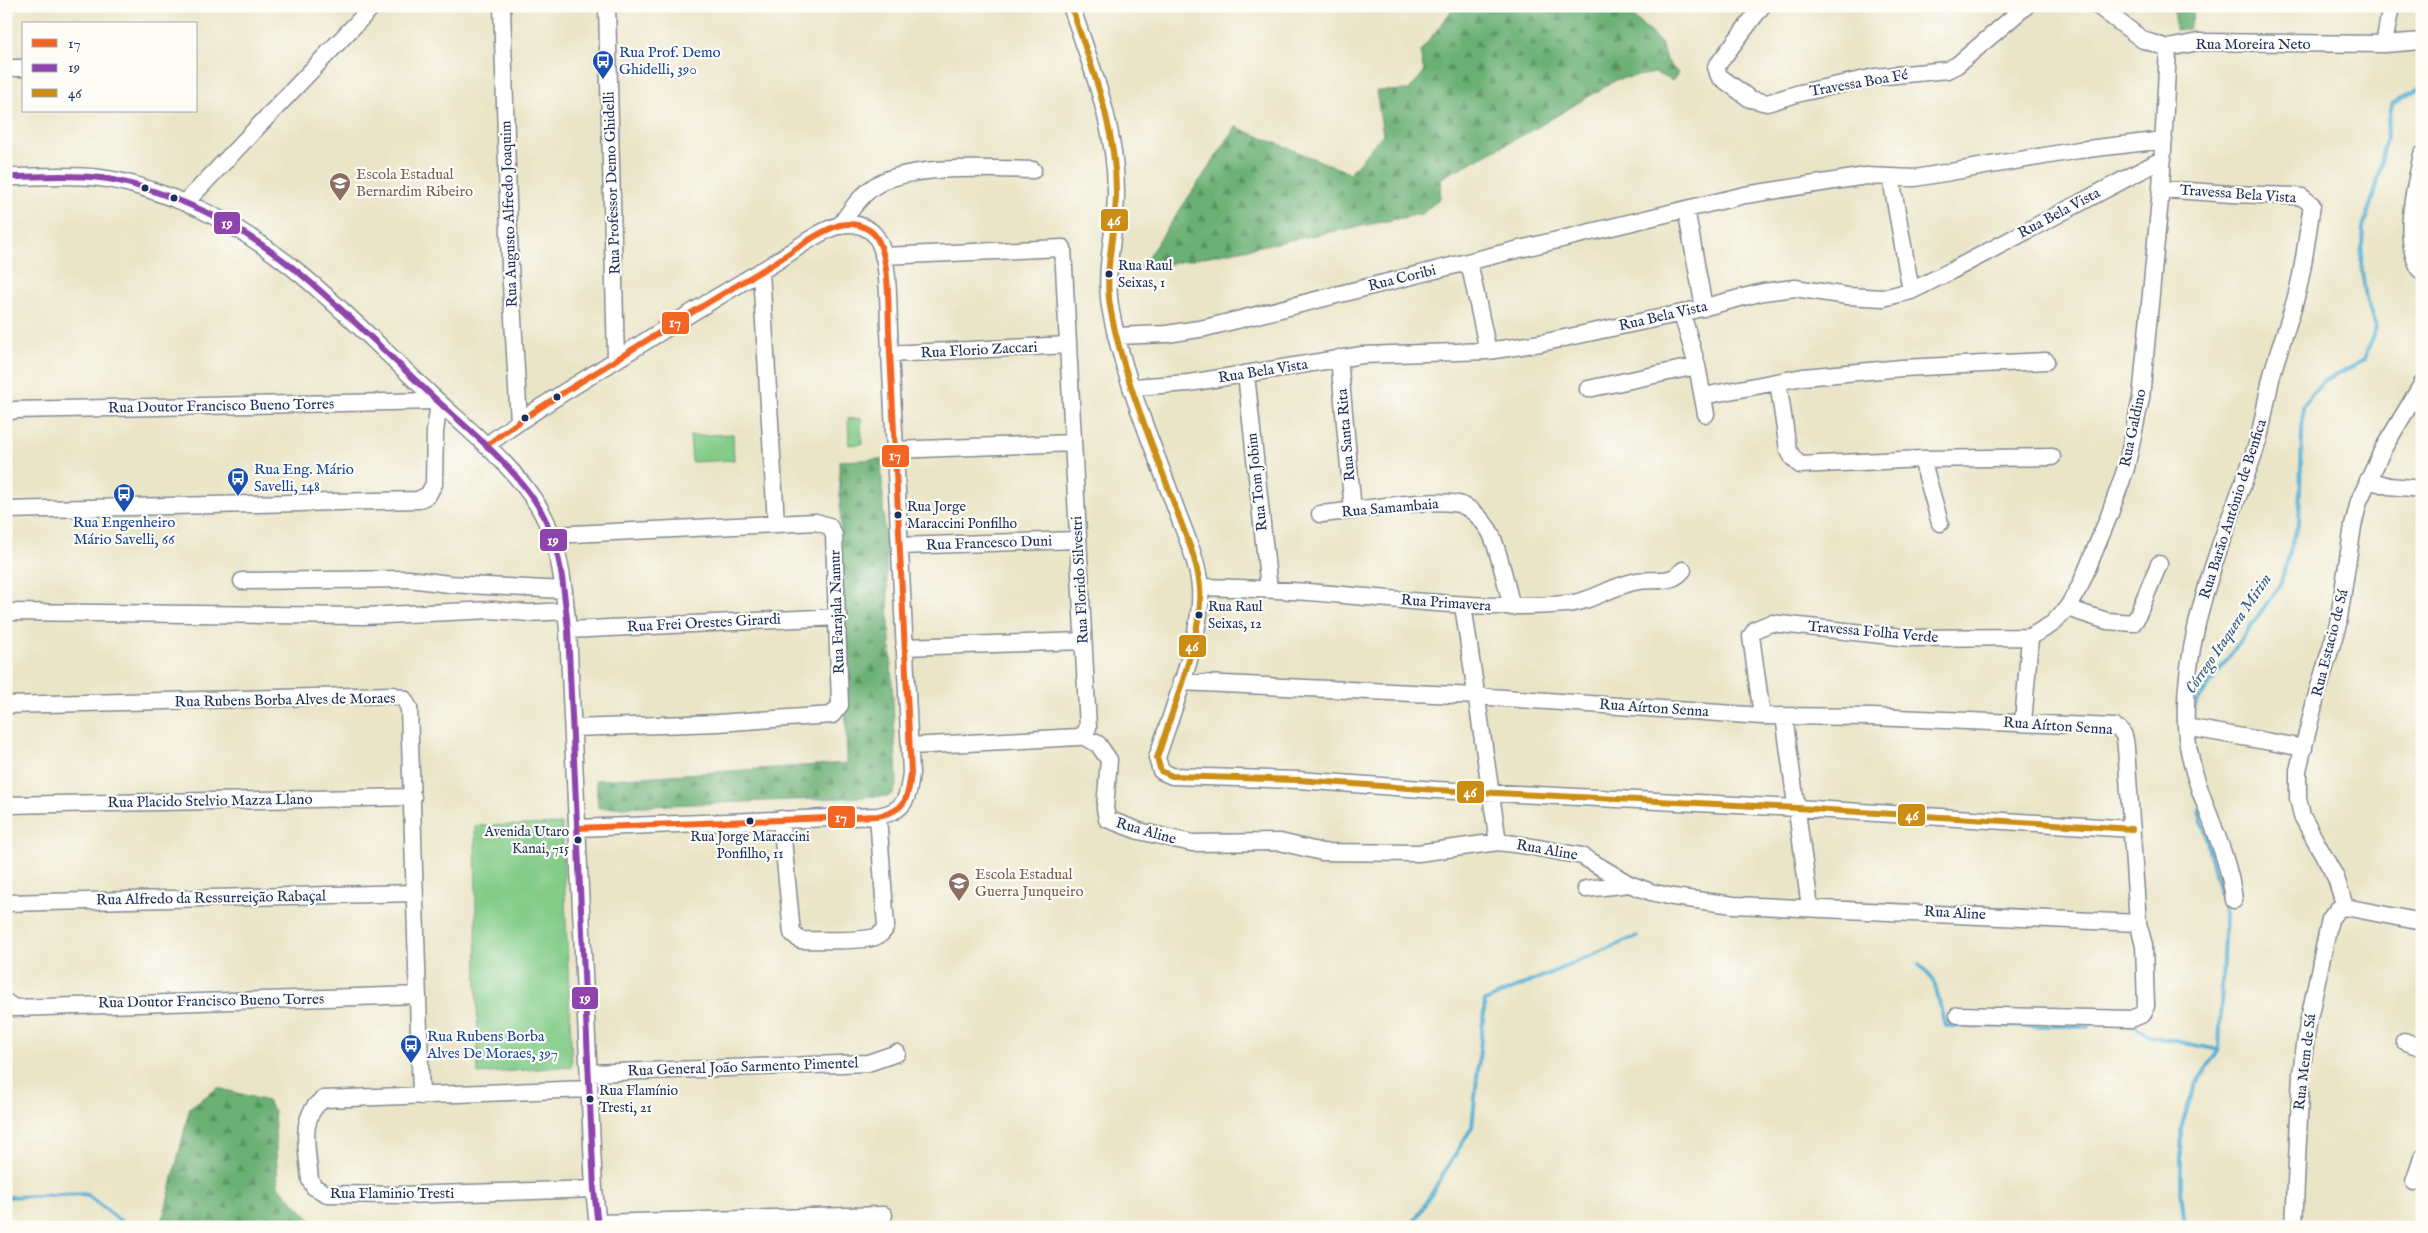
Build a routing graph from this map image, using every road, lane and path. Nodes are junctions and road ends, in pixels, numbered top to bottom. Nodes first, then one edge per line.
1 (373, 6) edge
2 (502, 6) edge
3 (607, 6) edge
4 (1072, 6) edge
5 (1762, 6) edge
6 (2026, 6) edge
7 (2098, 6) edge
8 (2391, 6) edge
9 (2422, 41) edge
10 (2384, 44) junction
11 (2168, 48) junction
12 (6, 68) edge
13 (22, 68) edge
14 (2164, 140) junction
15 (2422, 154) edge
16 (2162, 159) junction
17 (1033, 170) dead end
18 (6, 177) edge
19 (1890, 178) junction
20 (2161, 189) junction
21 (2418, 198) edge
22 (185, 203) junction
23 (2312, 205) joint
24 (1686, 209) junction
25 (840, 226) junction
26 (883, 256) junction
27 (1468, 262) junction
28 (760, 272) junction
29 (2422, 272) edge
30 (1911, 291) junction
31 (1704, 308) junction
32 (1682, 313) junction
33 (1116, 336) junction
34 (1068, 345) junction
35 (1488, 351) junction
36 (889, 354) junction
37 (1339, 358) junction
38 (616, 359) junction
39 (2046, 361) dead end
40 (1697, 366) junction
41 (1246, 374) junction
42 (1778, 382) junction
43 (2422, 384) edge
44 (1133, 388) junction
45 (1588, 390) dead end
46 (1703, 396) junction
47 (438, 401) junction
48 (6, 413) edge
49 (1706, 414) dead end
50 (519, 422) junction
51 (1072, 443) junction
52 (486, 446) junction
53 (894, 450) junction
54 (2052, 457) dead end
55 (1922, 459) junction
56 (2368, 480) junction
57 (2422, 489) edge
58 (6, 510) edge
59 (1353, 511) junction
60 (1320, 514) dead end
61 (776, 523) junction
62 (1940, 523) dead end
63 (552, 535) junction
64 (1077, 540) junction
65 (900, 546) junction
66 (2159, 564) dead end
67 (1683, 570) dead end
68 (242, 581) dead end
69 (1200, 587) junction
70 (1269, 589) junction
71 (564, 590) junction
72 (1463, 606) junction
73 (1512, 608) junction
74 (2067, 608) junction
75 (566, 611) junction
76 (6, 612) edge
77 (839, 617) junction
78 (568, 630) junction
79 (2030, 637) junction
80 (1083, 641) junction
81 (904, 647) junction
82 (1181, 682) junction
83 (1476, 696) junction
84 (6, 706) edge
85 (1762, 716) junction
86 (1784, 716) junction
87 (2023, 723) junction
88 (2186, 727) junction
89 (573, 728) junction
90 (1082, 736) junction
91 (910, 746) junction
92 (2304, 748) junction
93 (1489, 792) junction
94 (413, 797) junction
95 (6, 805) edge
96 (1797, 808) junction
97 (878, 816) junction
98 (781, 819) junction
99 (578, 828) junction
100 (2132, 829) junction
101 (1498, 842) junction
102 (1629, 884) junction
103 (1586, 889) dead end
104 (415, 893) junction
105 (2234, 900) dead end
106 (6, 904) edge
107 (2345, 906) junction
108 (1810, 907) junction
109 (2422, 922) edge
110 (2138, 923) junction
111 (418, 995) junction
112 (6, 1002) edge
113 (1958, 1015) dead end
114 (2404, 1041) dead end
115 (2422, 1048) edge
116 (896, 1053) dead end
117 (589, 1072) junction
118 (590, 1089) junction
119 (420, 1096) junction
120 (2422, 1158) edge
121 (2414, 1182) dead end
122 (594, 1189) junction
123 (884, 1215) dead end
124 (598, 1225) edge
125 (2294, 1227) edge

1 - 22 street
2 - 50 street, Rua Augusto Alfredo Joaquim
3 - 38 street, Rua Professor Demo Ghidelli
4 - 33 street
5 - 6 street, Travessa Boa Fé
7 - 11 street, Rua Moreira Neto
8 - 10 street
9 - 10 street, Rua Moreira Neto
10 - 11 street, Rua Moreira Neto
11 - 14 street, Rua Galdino
12 - 13 street
14 - 16 street, Rua Galdino
14 - 19 street, Rua Coribi
15 - 21 street
16 - 20 street, Rua Galdino
16 - 30 street, Rua Bela Vista
17 - 25 street
18 - 22 street
19 - 24 street, Rua Coribi
19 - 30 street
20 - 23 street, Travessa Bela Vista
20 - 74 street, Rua Galdino
21 - 29 street
22 - 47 street
23 - 88 street, Rua Barão Antônio de Benfica
24 - 27 street, Rua Coribi
24 - 31 street
25 - 26 street
25 - 28 street
26 - 34 street, Rua Florido Silvestri
26 - 36 street
27 - 33 street, Rua Coribi
27 - 35 street
28 - 38 street
28 - 61 street
30 - 31 street, Rua Bela Vista
31 - 32 street, Rua Bela Vista
32 - 35 street, Rua Bela Vista
32 - 40 street
33 - 44 street
34 - 36 street, Rua Florio Zaccari
34 - 51 street, Rua Florido Silvestri
35 - 37 street, Rua Bela Vista
36 - 53 street
37 - 41 street, Rua Bela Vista
37 - 59 street, Rua Santa Rita
38 - 50 street
39 - 42 street
40 - 45 street
40 - 46 street
41 - 44 street, Rua Bela Vista
41 - 70 street, Rua Tom Jobim
42 - 46 street
42 - 55 street
43 - 56 street, Rua Estacio de Sá
44 - 69 street
46 - 49 street
47 - 48 street, Rua Doutor Francisco Bueno Torres
47 - 52 street
47 - 58 street
50 - 52 street
51 - 53 street
51 - 64 street, Rua Florido Silvestri
52 - 63 street
53 - 65 street
54 - 55 street
55 - 62 street
56 - 57 street
56 - 92 street, Rua Estacio de Sá
59 - 60 street, Rua Samambaia
59 - 73 street, Rua Samambaia
61 - 63 street, Rua Farajala Namur
61 - 77 street, Rua Farajala Namur
63 - 71 street
64 - 65 street, Rua Francesco Duni
64 - 80 street, Rua Florido Silvestri
65 - 81 street
66 - 74 street
67 - 73 street, Rua Primavera
68 - 71 street
69 - 70 street, Rua Primavera
69 - 82 street
70 - 72 street, Rua Primavera
71 - 75 street
72 - 73 street, Rua Primavera
72 - 83 street
74 - 79 street, Rua Galdino
75 - 76 street
75 - 78 street
77 - 78 street, Rua Frei Orestes Girardi
77 - 89 street, Rua Farajala Namur
78 - 89 street
79 - 85 street, Travessa Folha Verde
79 - 87 street
80 - 81 street
80 - 90 street, Rua Florido Silvestri
81 - 91 street
82 - 83 street, Rua Aírton Senna
82 - 93 street
83 - 85 street, Rua Aírton Senna
83 - 93 street
84 - 94 street, Rua Rubens Borba Alves de Moraes
85 - 86 street, Rua Aírton Senna
86 - 87 street, Rua Aírton Senna
86 - 96 street
87 - 100 street, Rua Aírton Senna
88 - 92 street
88 - 105 street, Rua Barão Antônio de Benfica
89 - 99 street
90 - 91 street
90 - 101 street, Rua Aline
91 - 97 street
92 - 107 street, Rua Estacio de Sá
93 - 96 street
93 - 101 street
94 - 95 street, Rua Placido Stelvio Mazza Llano
94 - 104 street, Rua Rubens Borba Alves de Moraes
96 - 100 street
96 - 108 street
97 - 98 street
97 - 98 street
98 - 99 street
99 - 117 street
100 - 110 street
101 - 102 street, Rua Aline
102 - 103 street
102 - 108 street, Rua Aline
104 - 106 street, Rua Alfredo da Ressurreição Rabaçal
104 - 111 street, Rua Rubens Borba Alves de Moraes
107 - 109 street
107 - 125 street, Rua Mem de Sá
108 - 110 street, Rua Aline
110 - 113 street
111 - 112 street, Rua Doutor Francisco Bueno Torres
111 - 119 street, Rua Rubens Borba Alves de Moraes
114 - 115 street
116 - 117 street, Rua General João Sarmento Pimentel
117 - 118 street
118 - 119 street, Rua Flaminio Tresti
118 - 122 street
119 - 122 street, Rua Flaminio Tresti
120 - 121 street
122 - 124 street
123 - 124 street

